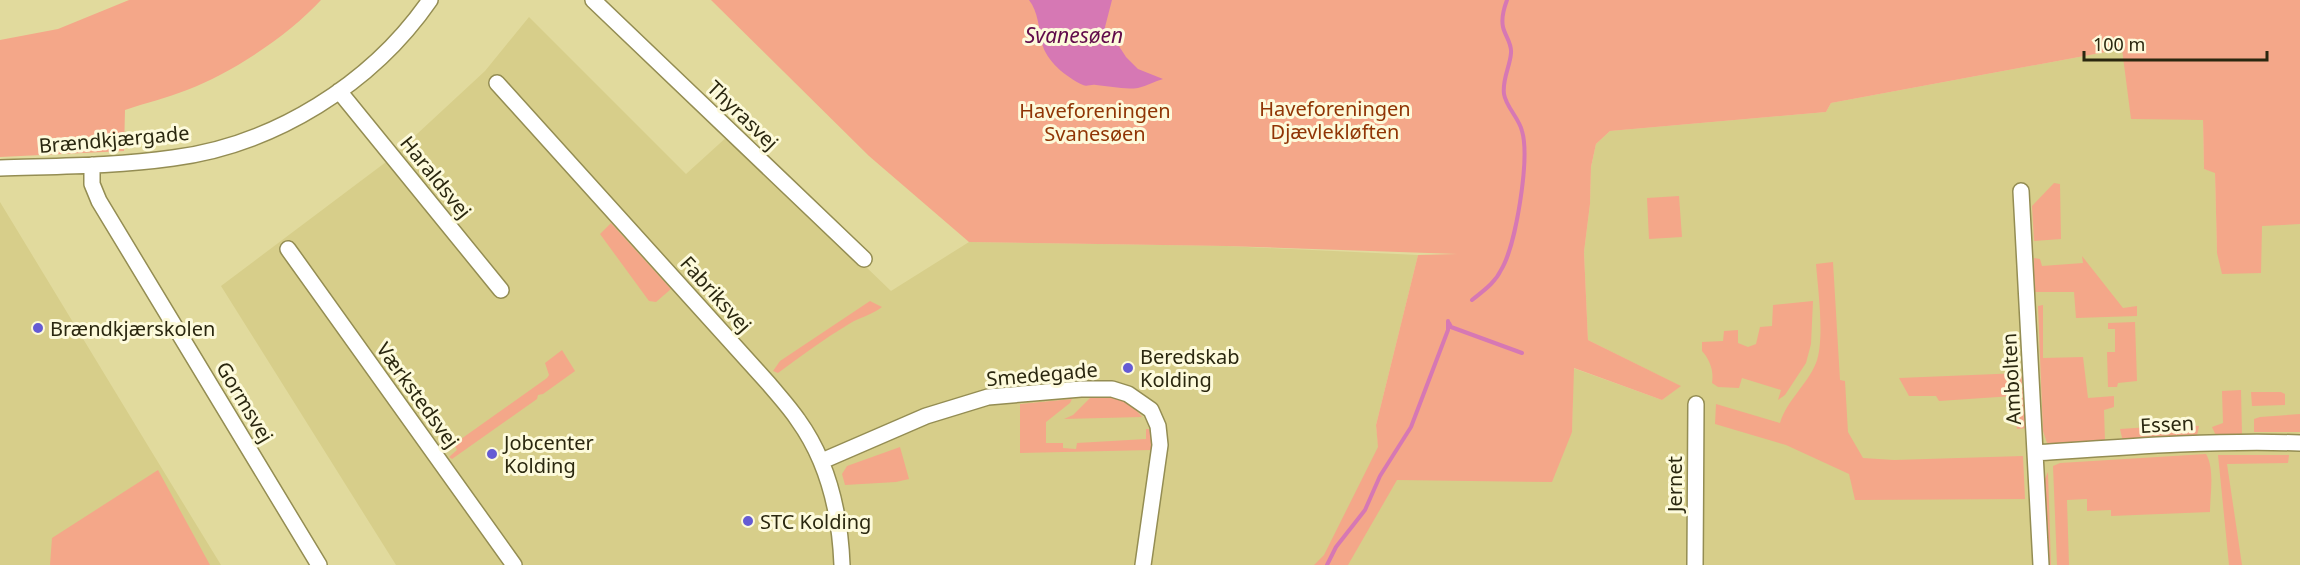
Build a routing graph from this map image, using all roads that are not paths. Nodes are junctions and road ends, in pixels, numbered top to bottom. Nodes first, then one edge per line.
1 (430, 0) edge
2 (593, 0) edge
3 (497, 82) dead end
4 (339, 91) junction
5 (92, 165) junction
6 (0, 168) edge
7 (2021, 191) dead end
8 (288, 249) dead end
9 (864, 259) dead end
10 (501, 290) dead end
11 (1696, 404) dead end
12 (2300, 443) edge
13 (2036, 453) junction
14 (822, 461) junction
15 (319, 565) edge
16 (514, 565) edge
17 (842, 565) edge
18 (1143, 565) edge
19 (1695, 565) edge
20 (2041, 565) edge

1 - 4 street, Brændkjærgade
2 - 9 street, Thyrasvej
3 - 14 street, Fabriksvej
4 - 5 street, Brændkjærgade
4 - 10 street, Haraldsvej
5 - 6 street, Brændkjærgade
5 - 15 street, Gormsvej
7 - 13 street, Ambolten
8 - 16 street, Værkstedsvej
11 - 19 street, Jernet
12 - 13 street, Essen
13 - 20 street, Ambolten
14 - 17 street, Fabriksvej
14 - 18 street, Smedegade

